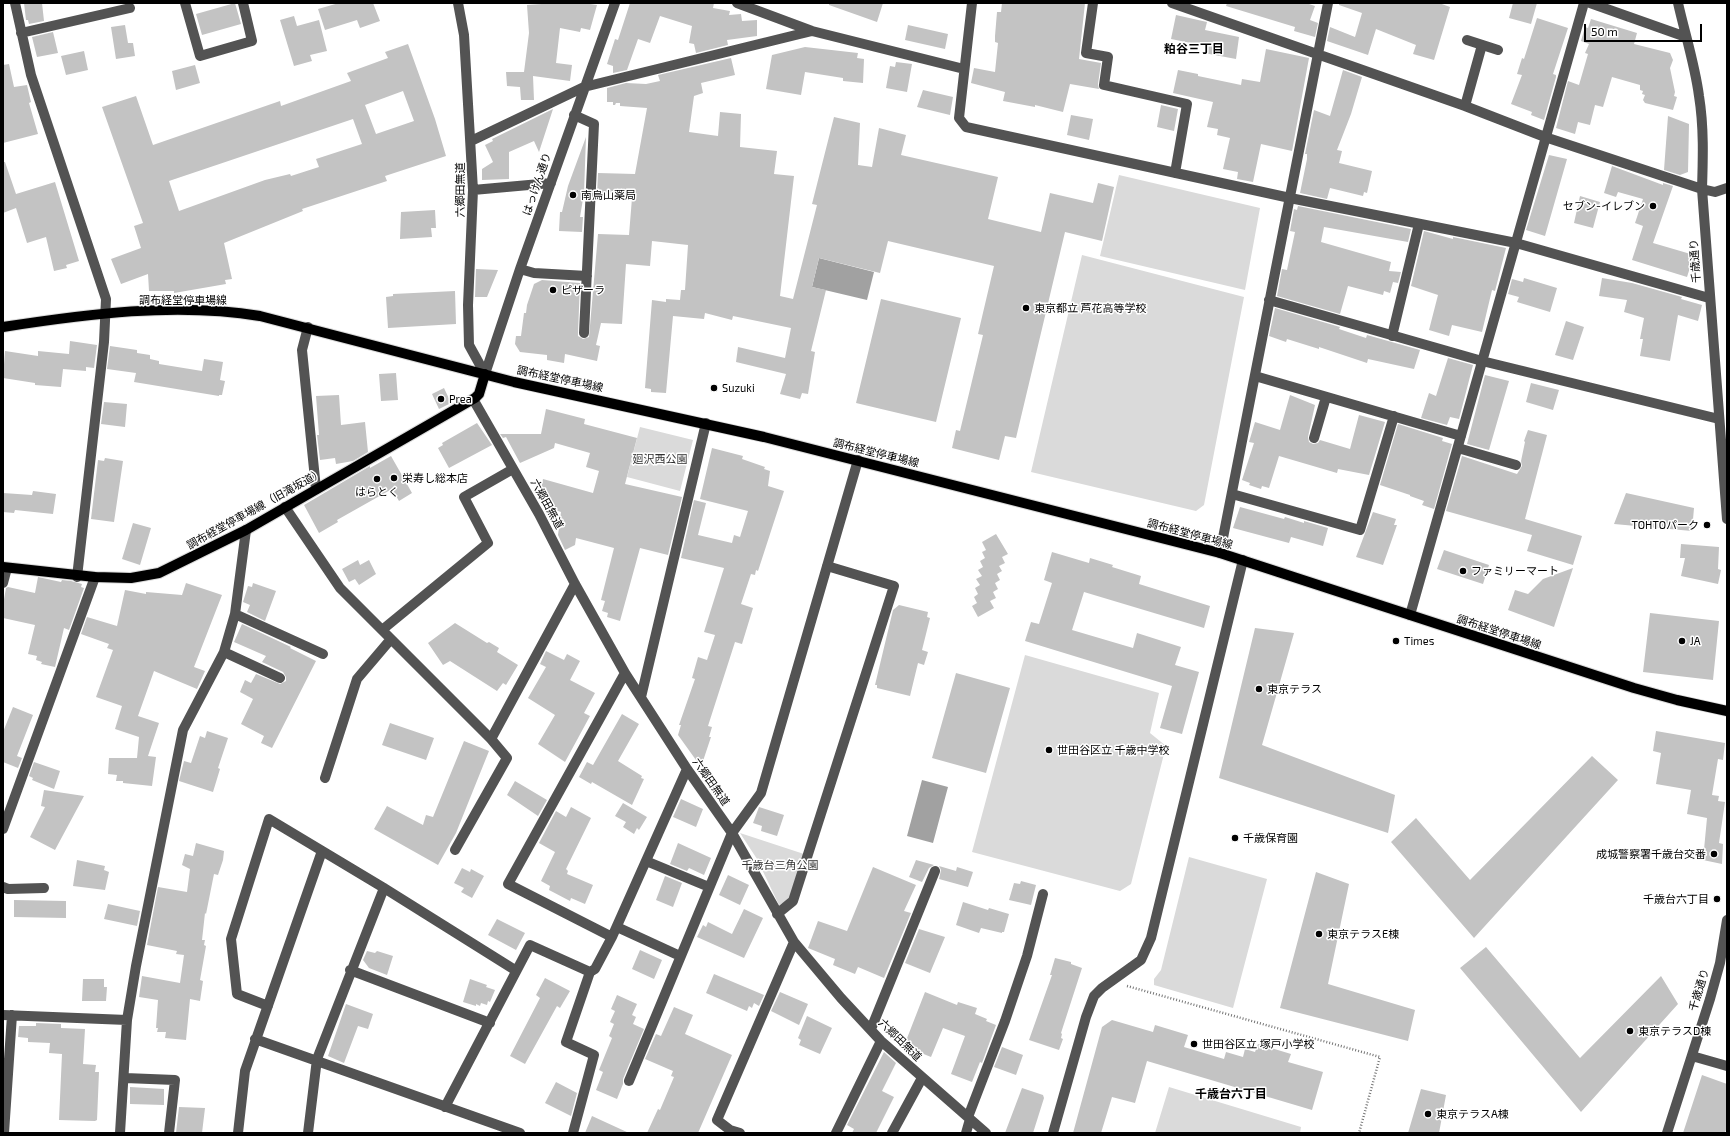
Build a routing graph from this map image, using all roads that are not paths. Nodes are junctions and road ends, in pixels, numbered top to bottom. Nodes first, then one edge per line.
1 (15, 3) edge
2 (186, 3) edge
3 (243, 3) edge
4 (458, 3) edge
5 (615, 3) edge
6 (737, 3) edge
7 (972, 3) edge
8 (1093, 3) edge
9 (1172, 3) edge
10 (1328, 3) edge
11 (1584, 3) edge
12 (1590, 3) edge
13 (1678, 3) edge
14 (130, 8) dead end
15 (812, 31) junction
16 (21, 32) junction
17 (1686, 37) junction
18 (1467, 40) dead end
19 (1482, 45) junction
20 (1498, 50) dead end
21 (1318, 53) junction
22 (964, 69) junction
23 (584, 86) junction
24 (1465, 106) junction
25 (574, 115) junction
26 (1546, 137) junction
27 (472, 141) junction
28 (1175, 173) junction
29 (551, 182) junction
30 (1727, 188) edge
31 (1702, 189) junction
32 (473, 190) junction
33 (1290, 198) junction
34 (1419, 224) junction
35 (1516, 243) junction
36 (520, 269) junction
37 (587, 276) junction
38 (1709, 298) junction
39 (1269, 300) junction
40 (106, 314) junction
41 (3, 327) edge
42 (308, 327) junction
43 (584, 333) dead end
44 (1392, 336) junction
45 (1482, 361) junction
46 (485, 374) junction
47 (1255, 376) junction
48 (1326, 398) junction
49 (473, 400) junction
50 (1394, 416) junction
51 (1719, 419) junction
52 (706, 423) junction
53 (1461, 436) junction
54 (1314, 438) dead end
55 (1458, 448) junction
56 (858, 460) junction
57 (1516, 465) dead end
58 (513, 469) junction
59 (316, 489) junction
60 (1232, 494) junction
61 (285, 507) junction
62 (1727, 518) edge
63 (246, 530) junction
64 (1220, 553) junction
65 (1244, 560) junction
66 (827, 566) junction
67 (5, 567) edge
68 (77, 576) junction
69 (95, 577) junction
70 (3, 583) edge
71 (575, 584) junction
72 (235, 614) junction
73 (1410, 615) junction
74 (382, 630) junction
75 (392, 639) junction
76 (224, 652) junction
77 (323, 654) dead end
78 (624, 673) junction
79 (280, 678) dead end
80 (641, 697) junction
81 (1727, 711) edge
82 (491, 739) junction
83 (687, 769) junction
84 (325, 778) dead end
85 (4, 827) edge
86 (732, 833) junction
87 (455, 850) dead end
88 (322, 851) junction
89 (646, 861) junction
90 (935, 871) dead end
91 (3, 887) edge
92 (709, 887) junction
93 (44, 888) dead end
94 (384, 888) junction
95 (1043, 894) dead end
96 (777, 914) junction
97 (1727, 920) edge
98 (617, 926) junction
99 (612, 938) junction
100 (794, 942) junction
101 (680, 956) junction
102 (350, 970) junction
103 (515, 970) junction
104 (590, 972) junction
105 (268, 1006) junction
106 (8, 1015) edge
107 (127, 1020) junction
108 (490, 1023) junction
109 (871, 1029) junction
110 (256, 1039) junction
111 (881, 1041) junction
112 (1692, 1056) junction
113 (317, 1059) junction
114 (1727, 1066) edge
115 (125, 1078) junction
116 (922, 1078) junction
117 (629, 1081) dead end
118 (445, 1107) junction
119 (969, 1118) junction
120 (4, 1133) edge
121 (120, 1133) edge
122 (169, 1133) edge
123 (238, 1133) edge
124 (308, 1133) edge
125 (520, 1133) edge
126 (573, 1133) edge
127 (740, 1133) edge
128 (836, 1133) edge
129 (892, 1133) edge
130 (966, 1133) edge
131 (986, 1133) edge
132 (1053, 1133) edge
133 (1667, 1133) edge

1 - 16 street
2 - 3 street
4 - 27 street, 六郷田無道
5 - 23 street, はっけん通り
6 - 15 street
7 - 22 street
8 - 28 street
9 - 21 street
10 - 21 street
11 - 26 street
12 - 17 street
13 - 17 street, 千歳通り
14 - 16 street
15 - 22 street
15 - 23 street
16 - 40 street
17 - 31 street, 千歳通り
18 - 19 street
19 - 20 street
19 - 24 street
21 - 24 street
21 - 33 street
22 - 28 street
23 - 25 street, はっけん通り
23 - 27 street
24 - 26 street
25 - 29 street, はっけん通り
25 - 37 street
26 - 31 street
26 - 35 street
27 - 32 street, 六郷田無道
28 - 33 street
29 - 32 street
29 - 36 street, はっけん通り
30 - 31 street
31 - 38 street, 千歳通り
32 - 46 street, 六郷田無道
33 - 34 street
33 - 39 street
34 - 35 street
34 - 44 street
35 - 38 street
35 - 45 street
36 - 37 street
36 - 46 street, はっけん通り
37 - 43 street
38 - 51 street, 千歳通り
39 - 44 street
39 - 47 street
40 - 41 main road, 調布経堂停車場線
40 - 42 main road, 調布経堂停車場線
40 - 68 street
42 - 46 main road, 調布経堂停車場線
42 - 59 street
44 - 45 street
45 - 51 street
45 - 53 street
46 - 49 main road
46 - 52 main road, 調布経堂停車場線
47 - 48 street
47 - 60 street
48 - 50 street
48 - 54 street
49 - 58 street, 六郷田無道
49 - 59 main road, 調布経堂停車場線（旧滝坂道）
50 - 53 street
50 - 60 street
51 - 62 street, 千歳通り
52 - 56 main road, 調布経堂停車場線
52 - 80 street
53 - 55 street
55 - 57 street
55 - 73 street
56 - 64 main road, 調布経堂停車場線
56 - 66 street
58 - 71 street, 六郷田無道
58 - 74 street
59 - 61 main road, 調布経堂停車場線（旧滝坂道）
60 - 64 street
61 - 63 main road, 調布経堂停車場線（旧滝坂道）
61 - 74 street
63 - 69 main road, 調布経堂停車場線（旧滝坂道）
63 - 72 street
64 - 65 main road, 調布経堂停車場線
65 - 73 main road, 調布経堂停車場線
65 - 132 street
66 - 86 street
66 - 96 street
67 - 68 main road, 調布経堂停車場線（旧滝坂道）
67 - 70 street
68 - 69 main road, 調布経堂停車場線（旧滝坂道）
69 - 85 street
71 - 78 street, 六郷田無道
71 - 82 street
72 - 76 street
72 - 77 street
73 - 81 main road, 調布経堂停車場線
74 - 75 street
75 - 82 street
75 - 84 street
76 - 79 street
76 - 107 street
78 - 80 street, 六郷田無道
78 - 99 street
80 - 83 street, 六郷田無道
82 - 87 street
83 - 86 street, 六郷田無道
83 - 89 street
86 - 92 street
86 - 96 street, 六郷田無道
88 - 94 street
88 - 105 street
88 - 105 street
89 - 92 street
89 - 98 street
90 - 109 street
91 - 93 street
92 - 101 street
94 - 102 street
94 - 103 street
95 - 119 street
96 - 100 street, 六郷田無道
97 - 112 street, 千歳通り
98 - 99 street
98 - 101 street
99 - 104 street
100 - 109 street, 六郷田無道
100 - 127 street
101 - 117 street
102 - 108 street
102 - 113 street
103 - 104 street
103 - 108 street
104 - 126 street
105 - 110 street
106 - 107 street
106 - 120 street
107 - 115 street
108 - 118 street
109 - 111 street, 六郷田無道
110 - 113 street
110 - 123 street
111 - 116 street, 六郷田無道
111 - 128 street
112 - 114 street
112 - 133 street, 千歳通り
113 - 118 street
113 - 124 street
115 - 121 street
115 - 122 street
116 - 119 street, 六郷田無道
116 - 129 street
118 - 125 street
119 - 130 street
119 - 131 street, 六郷田無道

